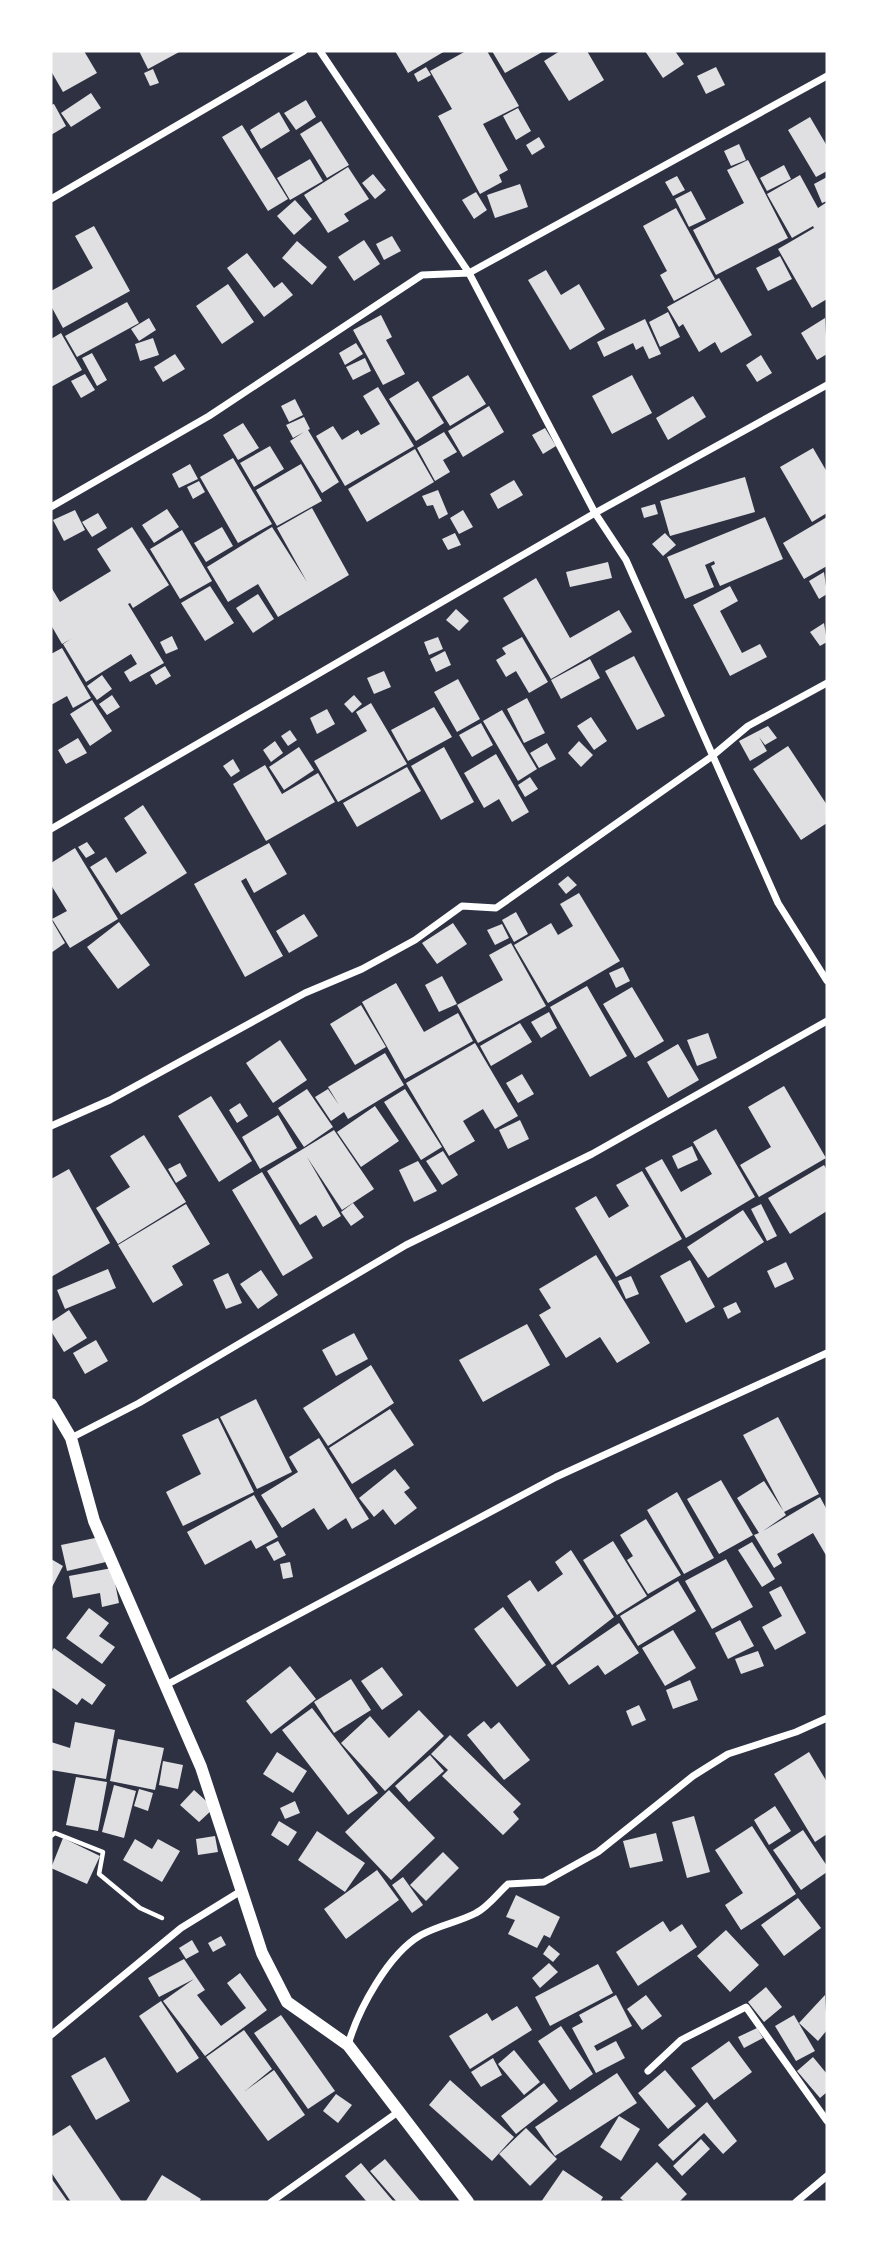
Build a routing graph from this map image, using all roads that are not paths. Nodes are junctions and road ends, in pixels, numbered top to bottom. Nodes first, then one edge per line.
1 (304, 51) edge
2 (320, 51) edge
3 (827, 76) edge
4 (51, 199) edge
5 (469, 273) junction
6 (827, 385) edge
7 (51, 507) edge
8 (595, 513) junction
9 (827, 683) edge
10 (711, 757) junction
11 (51, 829) edge
12 (827, 981) edge
13 (827, 1021) edge
14 (51, 1126) edge
15 (827, 1353) edge
16 (51, 1404) edge
17 (71, 1438) junction
18 (167, 1684) junction
19 (827, 1718) edge
20 (241, 1891) junction
21 (51, 2035) edge
22 (348, 2045) junction
23 (648, 2071) dead end
24 (398, 2112) junction
25 (827, 2121) edge
26 (827, 2176) edge
27 (271, 2202) edge
28 (468, 2202) edge
29 (796, 2202) edge

1 - 4 street
2 - 5 street
3 - 5 street
5 - 7 street
5 - 8 street
6 - 8 street
8 - 10 street
8 - 11 street
9 - 10 street
10 - 12 street
10 - 14 street
13 - 17 street
15 - 18 street
16 - 17 street
17 - 18 street
18 - 20 street
19 - 22 street
20 - 21 street
20 - 22 street
22 - 24 street
23 - 25 street
24 - 27 street
24 - 28 street
26 - 29 street

